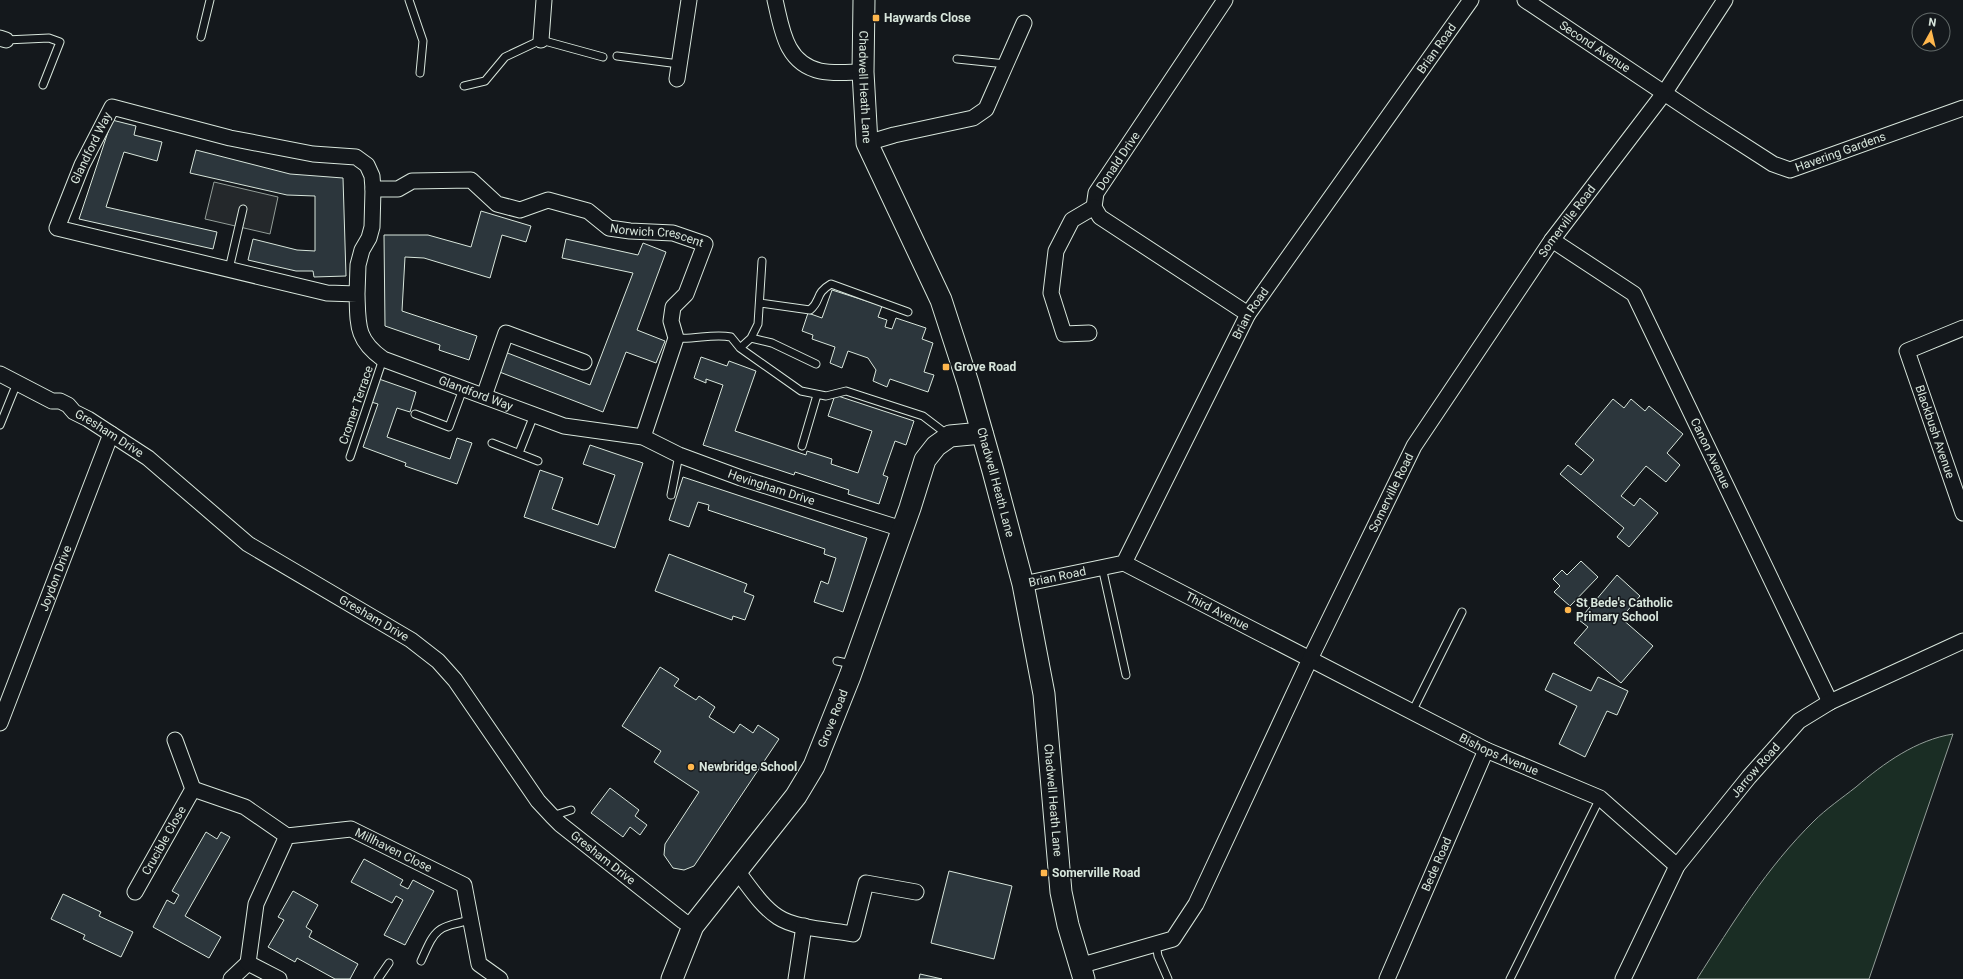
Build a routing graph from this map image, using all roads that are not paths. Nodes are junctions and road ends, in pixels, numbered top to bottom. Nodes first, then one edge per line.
1 (210, 0) edge
2 (409, 0) edge
3 (544, 0) edge
4 (689, 0) edge
5 (775, 0) edge
6 (864, 0) edge
7 (1225, 0) edge
8 (1471, 0) edge
9 (1525, 0) edge
10 (1725, 0) edge
11 (1024, 23) dead end
12 (201, 37) dead end
13 (3, 39) edge
14 (542, 40) junction
15 (617, 56) dead end
16 (603, 57) dead end
17 (957, 59) dead end
18 (679, 64) junction
19 (1006, 64) junction
20 (863, 72) junction
21 (420, 73) dead end
22 (677, 79) dead end
23 (43, 85) dead end
24 (464, 86) dead end
25 (1665, 92) junction
26 (1963, 108) edge
27 (867, 143) junction
28 (373, 189) junction
29 (1094, 207) junction
30 (243, 209) dead end
31 (1552, 240) junction
32 (762, 261) dead end
33 (229, 269) junction
34 (357, 294) junction
35 (760, 303) junction
36 (908, 312) dead end
37 (1248, 314) junction
38 (1963, 328) edge
39 (1089, 333) dead end
40 (676, 338) junction
41 (751, 338) junction
42 (740, 348) junction
43 (383, 359) junction
44 (584, 362) dead end
45 (816, 364) dead end
46 (0, 374) edge
47 (17, 383) junction
48 (463, 389) junction
49 (817, 395) junction
50 (484, 396) junction
51 (415, 414) dead end
52 (534, 415) junction
53 (0, 425) edge
54 (982, 433) junction
55 (111, 434) junction
56 (644, 436) junction
57 (950, 436) junction
58 (492, 443) dead end
59 (802, 446) dead end
60 (519, 453) junction
61 (679, 455) junction
62 (350, 457) dead end
63 (538, 460) dead end
64 (672, 495) dead end
65 (1963, 513) edge
66 (902, 529) junction
67 (1124, 563) junction
68 (1102, 567) junction
69 (1023, 584) junction
70 (1462, 612) dead end
71 (1963, 641) edge
72 (1310, 660) junction
73 (1126, 675) dead end
74 (1830, 702) junction
75 (1412, 712) junction
76 (0, 724) edge
77 (175, 740) dead end
78 (1486, 750) junction
79 (193, 789) junction
80 (1600, 798) junction
81 (571, 810) dead end
82 (552, 816) junction
83 (287, 836) junction
84 (1677, 866) junction
85 (737, 871) junction
86 (134, 892) dead end
87 (916, 892) dead end
88 (471, 920) junction
89 (693, 926) junction
90 (804, 926) junction
91 (1156, 944) junction
92 (421, 961) dead end
93 (248, 963) junction
94 (389, 963) dead end
95 (1082, 972) edge
96 (231, 979) edge
97 (279, 979) edge
98 (378, 979) edge
99 (500, 979) edge
100 (672, 979) edge
101 (796, 979) edge
102 (1168, 979) edge
103 (1387, 979) edge
104 (1510, 979) edge
105 (1623, 979) edge

1 - 12 lane
2 - 21 lane
3 - 14 street
4 - 18 street
5 - 20 street
6 - 20 street, Chadwell Heath Lane
7 - 29 street, Donald Drive
8 - 37 street, Brian Road
9 - 25 street, Second Avenue
10 - 25 street, Somerville Road
11 - 19 street
13 - 23 lane
14 - 16 lane
14 - 24 lane
15 - 18 lane
17 - 19 lane
18 - 22 street
19 - 27 street
20 - 27 street, Chadwell Heath Lane
25 - 26 street, Havering Gardens
25 - 31 street, Somerville Road
27 - 54 street, Chadwell Heath Lane
28 - 33 street, Glandford Way
28 - 34 street, Glandford Way
28 - 40 street, Norwich Crescent
29 - 37 street, Donald Drive
29 - 39 street
30 - 33 lane
31 - 72 street, Somerville Road
31 - 74 street, Canon Avenue
32 - 35 lane
33 - 34 street, Glandford Way
34 - 43 street, Glandford Way
35 - 36 lane
35 - 41 lane
37 - 67 street, Brian Road
38 - 65 street, Blackbush Avenue
40 - 42 lane
40 - 56 street
41 - 42 lane
41 - 45 lane
42 - 49 lane
43 - 48 street, Glandford Way
43 - 62 lane, Cromer Terrace
44 - 50 street
46 - 47 street, Gresham Drive
47 - 53 lane
47 - 55 street, Gresham Drive
48 - 50 street, Glandford Way
48 - 51 lane
49 - 57 lane
49 - 59 lane
50 - 52 street, Glandford Way
52 - 56 street, Glandford Way
52 - 60 lane
54 - 57 street
54 - 69 street, Chadwell Heath Lane
55 - 76 street, Joydon Drive
55 - 82 street, Gresham Drive
56 - 61 street, Hevingham Drive
57 - 66 street, Grove Road
58 - 60 lane
60 - 63 lane
61 - 64 lane
61 - 66 street, Hevingham Drive
66 - 85 street, Grove Road
67 - 68 street, Brian Road
67 - 72 street, Third Avenue
68 - 69 street, Brian Road
68 - 73 lane
69 - 95 street, Chadwell Heath Lane
70 - 75 lane
71 - 74 street, Jarrow Road
72 - 75 street, Bishops Avenue
72 - 91 street, Somerville Road
74 - 84 street, Jarrow Road
75 - 78 street, Bishops Avenue
77 - 79 street
78 - 80 street, Bishops Avenue
78 - 103 street, Bede Road
79 - 83 street
79 - 86 street, Crucible Close
80 - 84 street, Bishops Avenue
80 - 104 lane
81 - 82 lane
82 - 89 street, Gresham Drive
83 - 88 street, Millhaven Close
83 - 93 street
84 - 105 street, Jarrow Road
85 - 89 street, Grove Road
85 - 90 street
87 - 90 street
88 - 92 lane
88 - 99 street, Millhaven Close
89 - 100 street, Grove Road
90 - 101 street
91 - 95 street, Somerville Road
91 - 102 lane
93 - 96 street
93 - 97 street
94 - 98 lane

